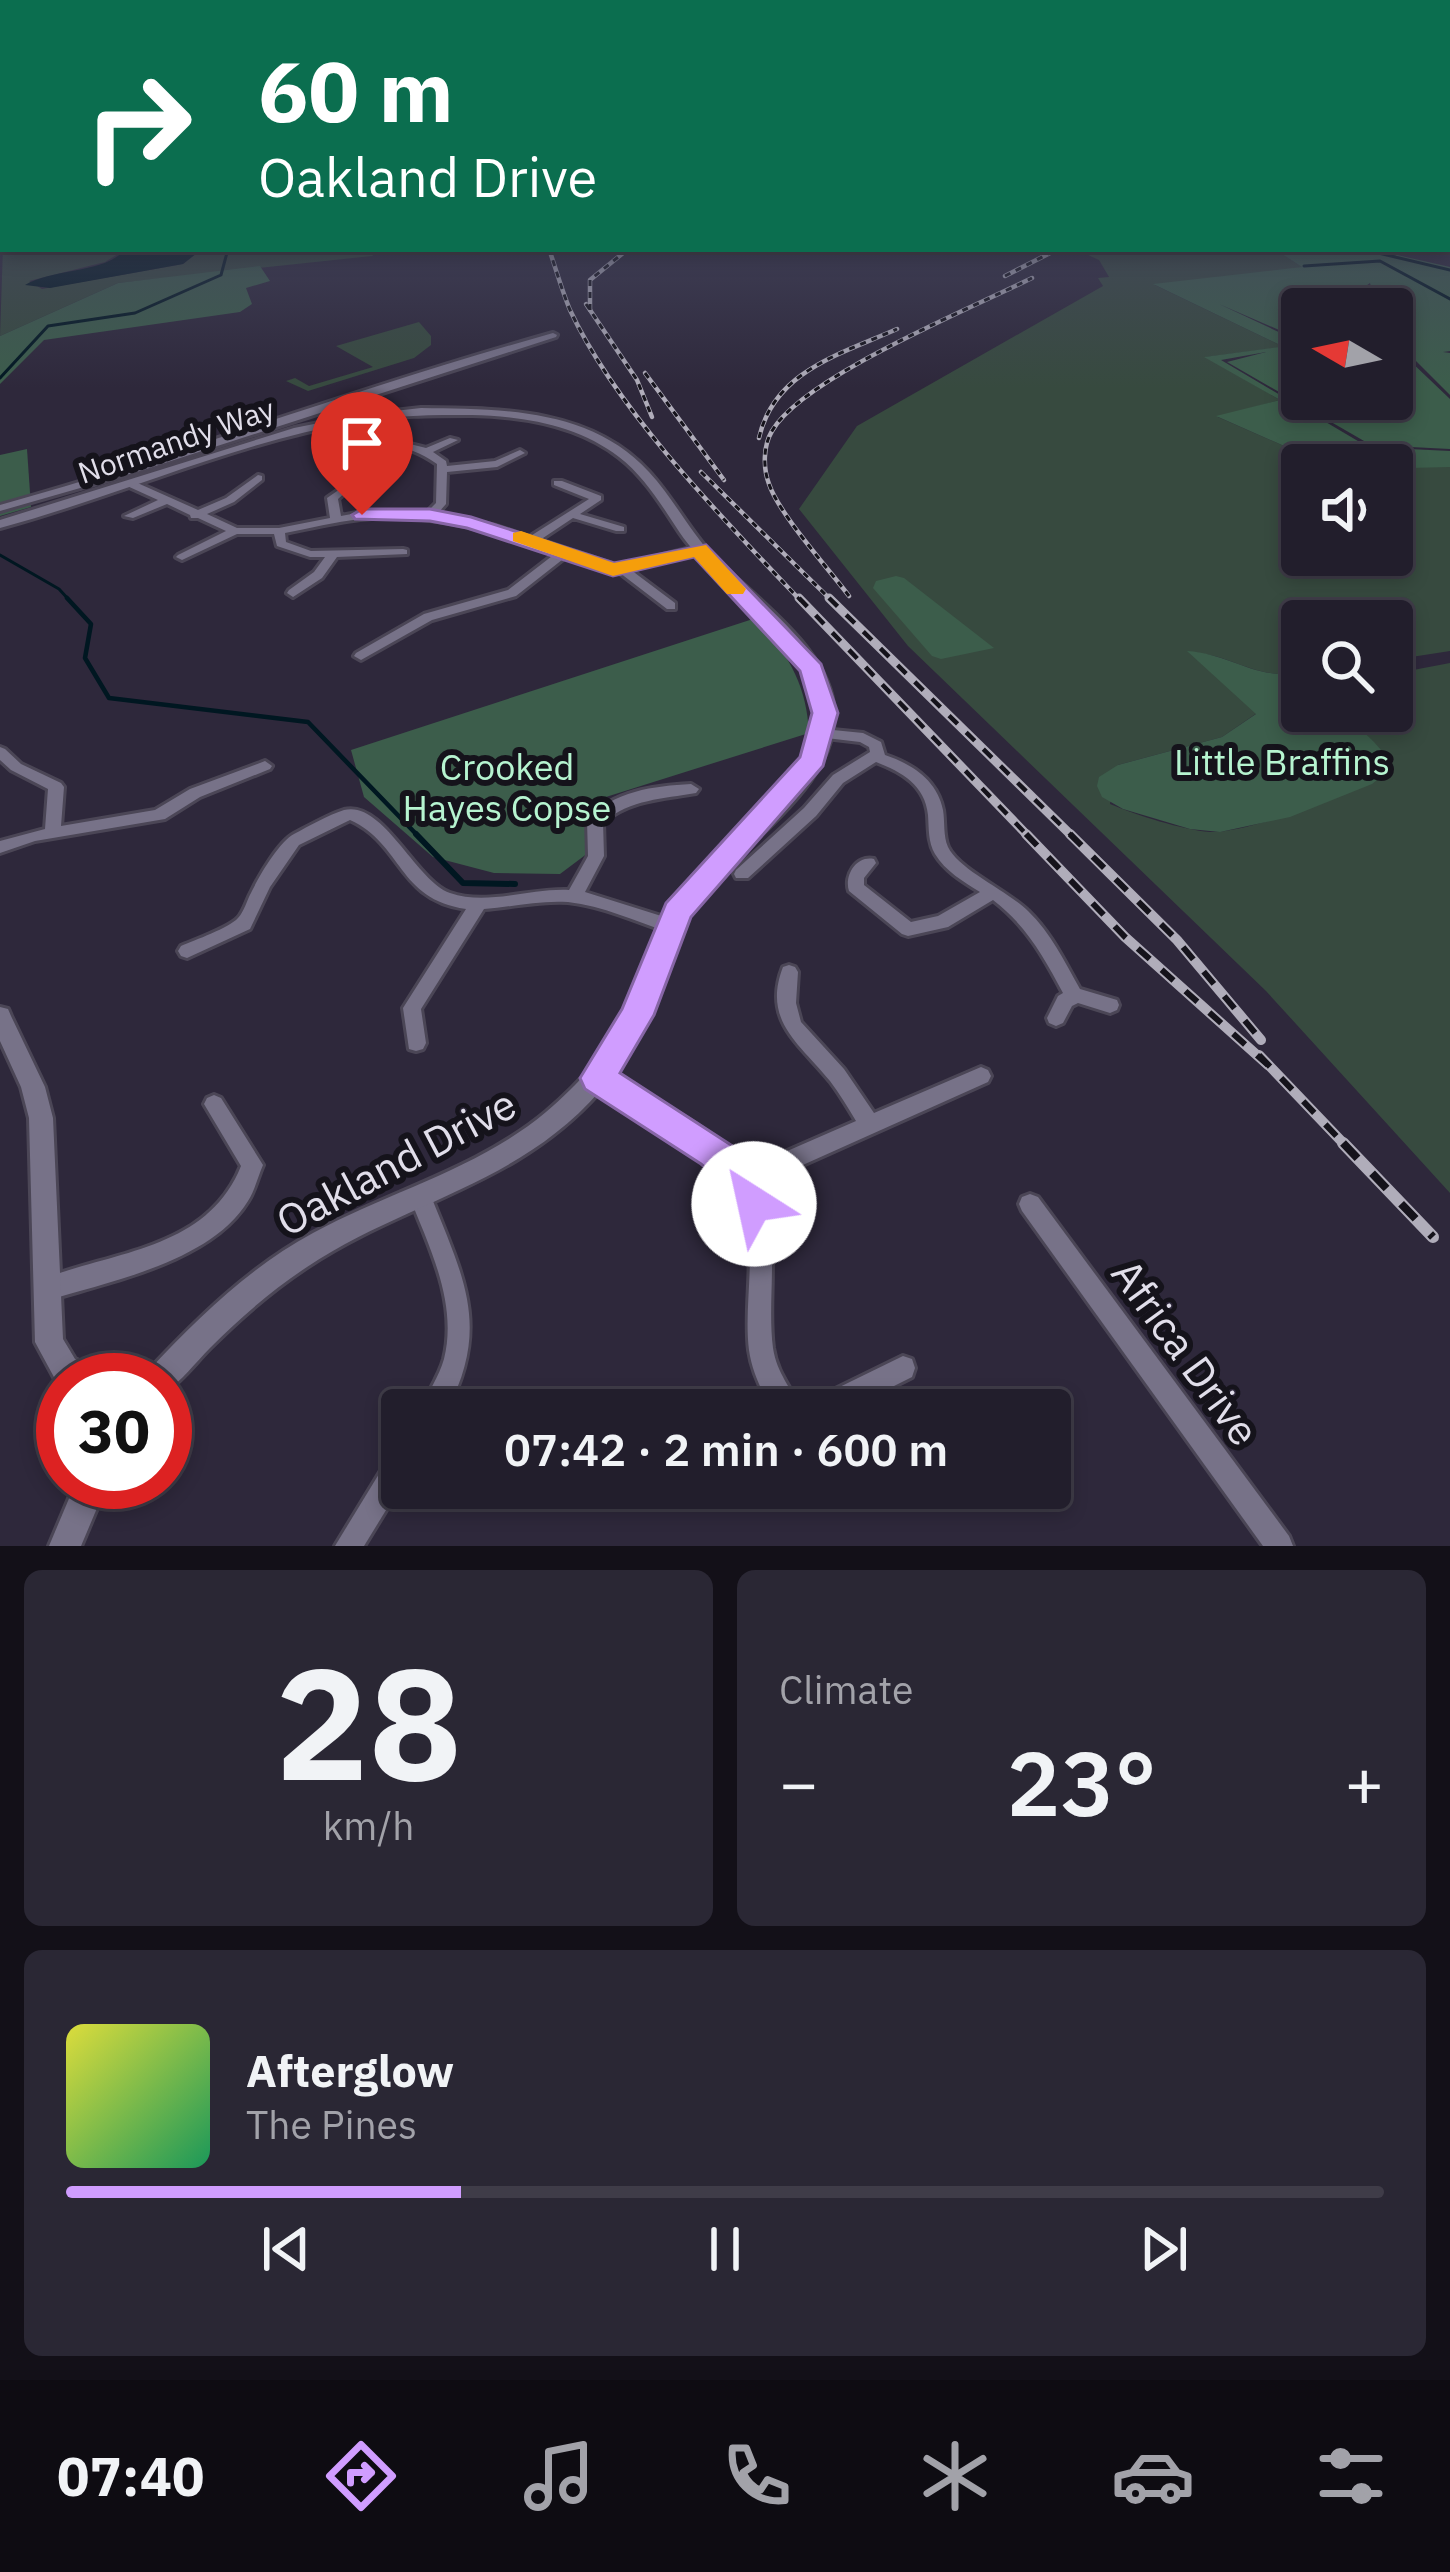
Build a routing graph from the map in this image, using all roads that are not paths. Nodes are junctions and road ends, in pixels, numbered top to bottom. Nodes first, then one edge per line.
1 (553, 335) dead end
2 (452, 440) dead end
3 (362, 445) dead end
4 (428, 452) junction
5 (520, 454) dead end
6 (445, 469) junction
7 (258, 478) dead end
8 (129, 483) junction
9 (558, 483) dead end
10 (344, 490) dead end
11 (165, 501) junction
12 (0, 508) edge
13 (430, 515) junction
14 (573, 515) junction
15 (129, 516) dead end
16 (195, 516) junction
17 (336, 519) junction
18 (0, 524) edge
19 (620, 529) dead end
20 (235, 531) junction
21 (279, 531) junction
22 (532, 540) junction
23 (699, 549) junction
24 (404, 552) dead end
25 (565, 552) junction
26 (333, 554) junction
27 (182, 557) dead end
28 (623, 570) junction
29 (293, 593) dead end
30 (671, 606) dead end
31 (361, 656) dead end
32 (823, 734) junction
33 (0, 752) edge
34 (877, 757) junction
35 (265, 766) dead end
36 (691, 789) dead end
37 (53, 832) junction
38 (0, 848) edge
39 (868, 862) dead end
40 (742, 874) dead end
41 (994, 892) junction
42 (574, 896) junction
43 (479, 903) junction
44 (668, 926) junction
45 (187, 951) dead end
46 (789, 972) dead end
47 (1075, 995) junction
48 (1110, 1005) dead end
49 (0, 1016) edge
50 (1056, 1018) dead end
51 (416, 1043) dead end
52 (981, 1076) dead end
53 (598, 1078) junction
54 (214, 1104) dead end
55 (870, 1124) junction
56 (742, 1181) junction
57 (420, 1196) junction
58 (1030, 1204) dead end
59 (46, 1289) junction
60 (54, 1353) edge
61 (184, 1353) edge
62 (903, 1368) dead end
63 (443, 1389) edge
64 (772, 1389) edge
65 (862, 1389) edge
66 (381, 1494) edge
67 (81, 1509) edge
68 (1276, 1545) edge
69 (65, 1546) edge
70 (349, 1546) edge

1 - 12 street
2 - 4 street
3 - 4 street
4 - 6 street
5 - 6 street
6 - 13 street
7 - 16 street
8 - 11 street
8 - 18 street, Normandy Way
8 - 23 street, Normandy Way
9 - 14 street
10 - 17 street
11 - 15 street
11 - 16 street
13 - 17 street
13 - 22 street
14 - 19 street
14 - 22 street
16 - 20 street
17 - 21 street
20 - 21 street
20 - 27 street
21 - 26 street
22 - 25 street
23 - 28 street
23 - 32 street, Normandy Way
24 - 26 street
25 - 28 street
25 - 31 street
26 - 29 street
28 - 30 street
32 - 34 street
32 - 44 street
33 - 37 street
34 - 40 street
34 - 41 street
35 - 37 street
36 - 42 street
37 - 38 street
39 - 41 street
41 - 47 street
42 - 43 street
42 - 44 street
43 - 45 street
43 - 51 street
44 - 53 street, Oakland Drive
46 - 55 street
47 - 48 street
47 - 50 street
49 - 59 street
52 - 55 street
53 - 56 street
53 - 57 street, Oakland Drive
54 - 59 street
55 - 56 street
56 - 64 street
57 - 61 street, Oakland Drive
57 - 63 street
58 - 68 street, Africa Drive
59 - 60 street
62 - 65 street
66 - 70 street
67 - 69 street

